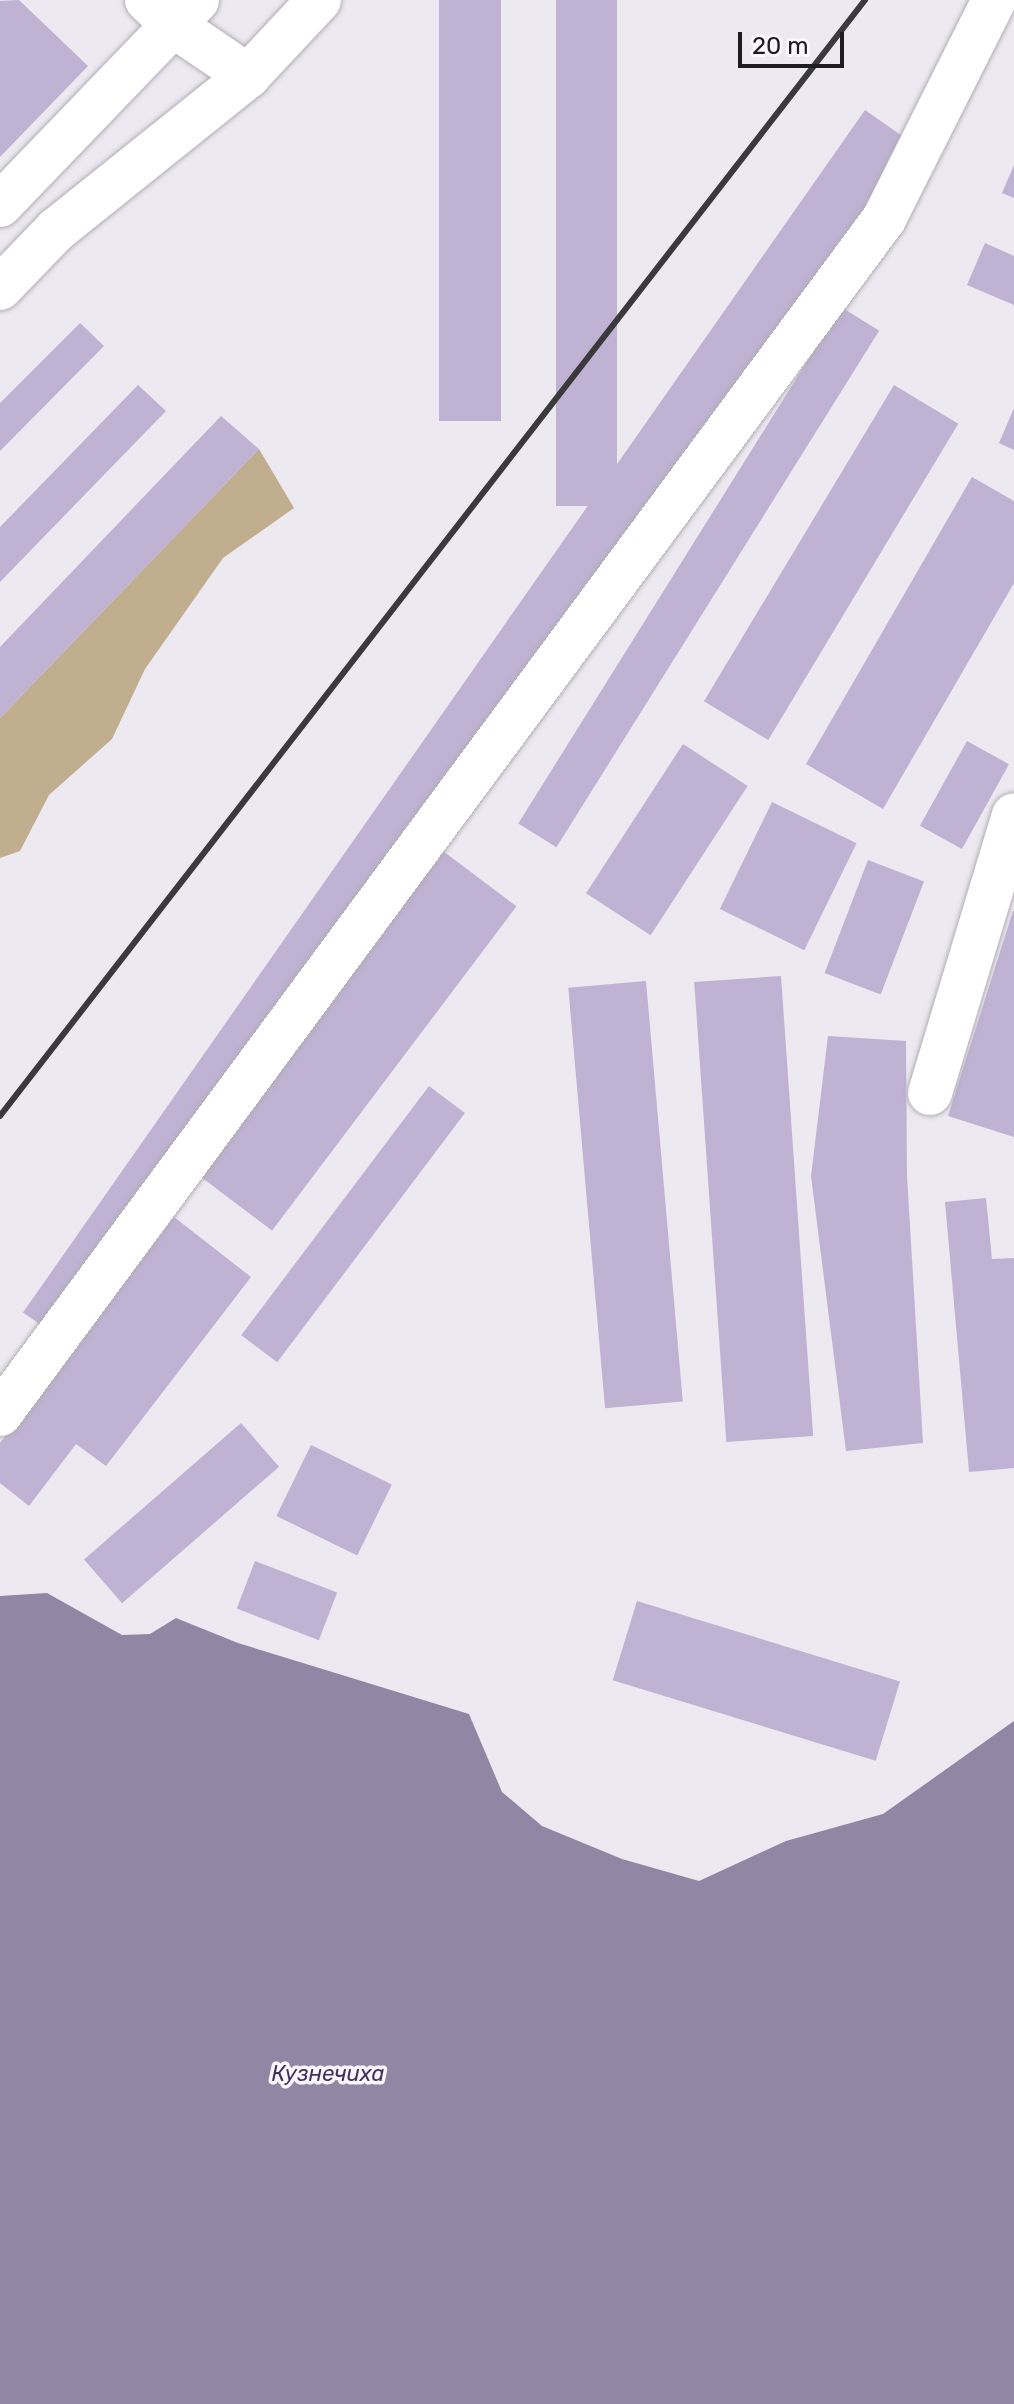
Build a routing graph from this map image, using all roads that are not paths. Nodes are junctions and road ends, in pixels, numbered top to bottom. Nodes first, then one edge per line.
1 (319, 0) edge
2 (994, 0) edge
3 (172, 8) edge
4 (248, 76) junction
5 (0, 205) edge
6 (0, 288) edge
7 (1014, 815) edge
8 (930, 1093) dead end
9 (0, 1414) edge

1 - 4 street
2 - 9 street
3 - 4 street
3 - 5 street
4 - 6 street
7 - 8 street

